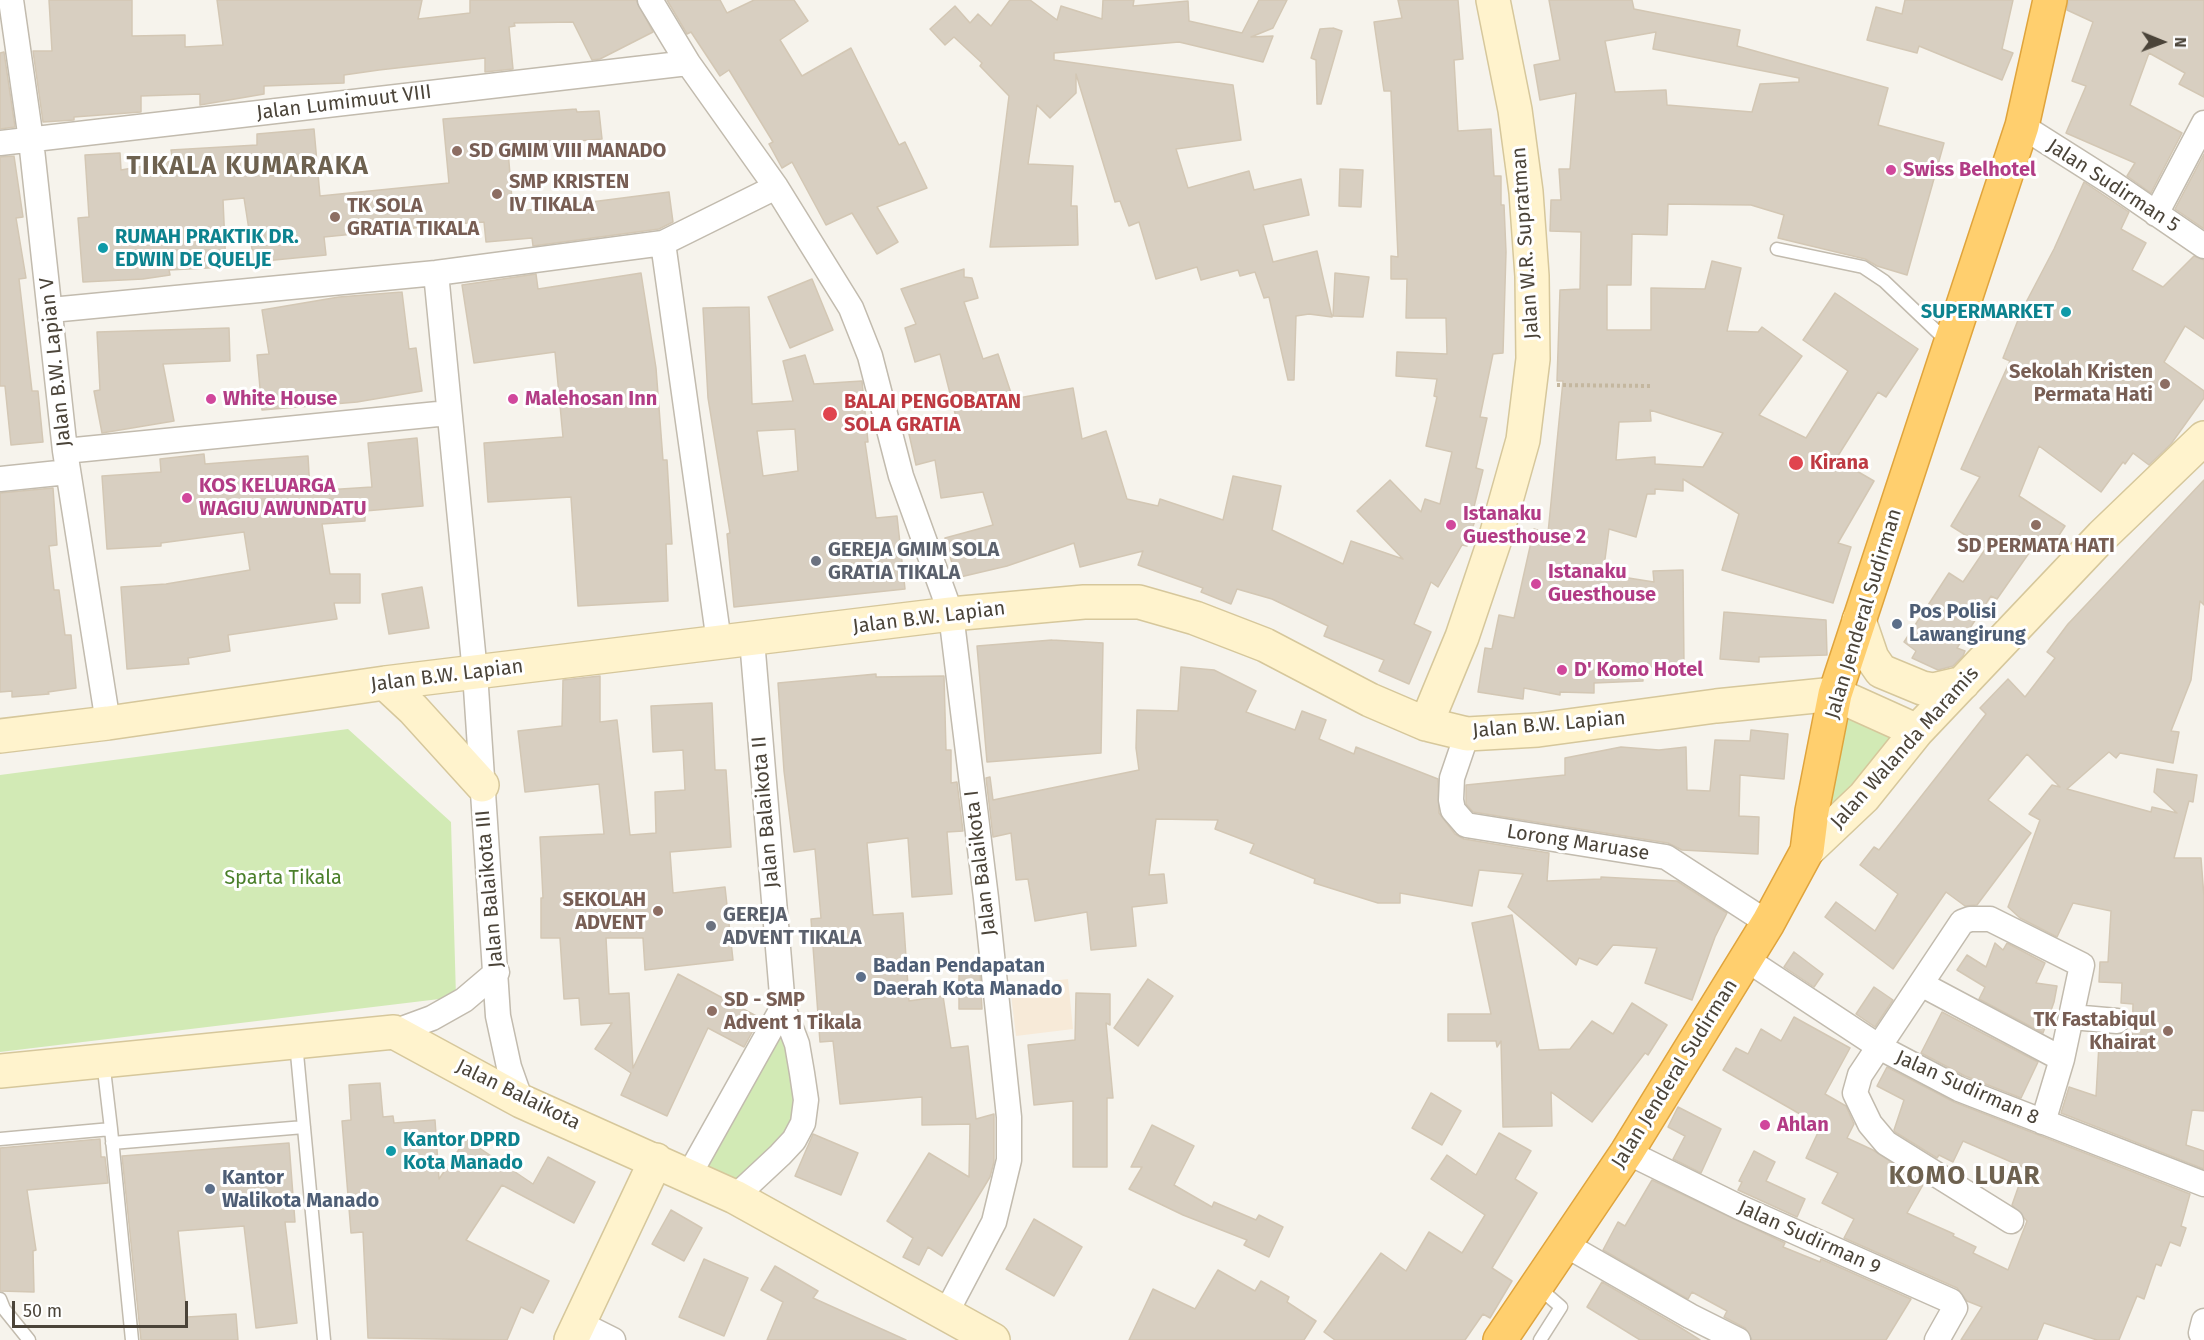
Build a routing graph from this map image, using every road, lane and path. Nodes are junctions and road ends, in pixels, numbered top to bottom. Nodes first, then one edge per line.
1 (11, 0) edge
2 (650, 0) edge
3 (1493, 0) edge
4 (2050, 0) edge
5 (8, 43) edge
6 (688, 63) junction
7 (2204, 123) edge
8 (2022, 126) junction
9 (32, 140) junction
10 (0, 143) edge
11 (776, 187) junction
12 (2156, 214) junction
13 (663, 243) junction
14 (2204, 246) edge
15 (1777, 249) dead end
16 (436, 273) junction
17 (51, 310) junction
18 (1950, 344) junction
19 (1530, 385) junction
20 (1652, 386) dead end
21 (448, 413) junction
22 (2204, 438) edge
23 (67, 462) junction
24 (0, 479) edge
25 (951, 614) junction
26 (1860, 620) junction
27 (752, 640) junction
28 (719, 642) junction
29 (475, 673) junction
30 (1963, 682) junction
31 (385, 683) junction
32 (1835, 694) junction
33 (108, 723) junction
34 (1426, 724) junction
35 (1917, 731) junction
36 (1467, 735) junction
37 (0, 736) edge
38 (482, 785) junction
39 (1807, 851) junction
40 (1768, 923) junction
41 (1746, 959) junction
42 (497, 972) junction
43 (1921, 984) junction
44 (783, 1007) junction
45 (2072, 1017) junction
46 (2116, 1021) dead end
47 (394, 1032) junction
48 (296, 1042) junction
49 (1881, 1048) junction
50 (2061, 1059) junction
51 (103, 1060) junction
52 (0, 1071) edge
53 (522, 1101) junction
54 (2043, 1122) junction
55 (304, 1127) junction
56 (111, 1129) junction
57 (0, 1139) edge
58 (112, 1143) junction
59 (1627, 1152) junction
60 (656, 1160) junction
61 (690, 1175) junction
62 (2204, 1184) edge
63 (735, 1197) junction
64 (2011, 1221) dead end
65 (1566, 1245) junction
66 (1537, 1286) junction
67 (0, 1299) edge
68 (945, 1315) junction
69 (575, 1331) edge
70 (29, 1340) edge
71 (132, 1340) edge
72 (324, 1340) edge
73 (613, 1340) edge
74 (993, 1340) edge
75 (1500, 1340) edge
76 (1540, 1340) edge
77 (1738, 1340) edge
78 (1937, 1340) edge

1 - 5 street, Jalan B.W. Lapian V
2 - 6 street, Jalan Balaikota I
3 - 19 street, Jalan W.R. Supratman
4 - 8 highway, Jalan Jenderal Sudirman
5 - 9 street, Jalan B.W. Lapian V
6 - 9 street, Jalan Lumimuut VIII
6 - 11 street, Jalan Balaikota I
7 - 12 street
8 - 12 street, Jalan Sudirman 5
8 - 18 highway, Jalan Jenderal Sudirman
9 - 10 street, Jalan Lumimuut VIII
9 - 17 street, Jalan B.W. Lapian V
11 - 13 street
11 - 25 street, Jalan Balaikota I
12 - 14 street, Jalan Sudirman 5
13 - 16 street
13 - 28 street
15 - 18 lane
16 - 17 street
16 - 21 street, Jalan Balaikota III
17 - 23 street, Jalan B.W. Lapian V
18 - 26 highway, Jalan Jenderal Sudirman
19 - 20 path
19 - 34 street, Jalan W.R. Supratman
21 - 23 street
21 - 29 street, Jalan Balaikota III
22 - 30 street, Jalan Walanda Maramis
23 - 24 street
23 - 33 street, Jalan B.W. Lapian V
25 - 27 street, Jalan B.W. Lapian
25 - 34 street, Jalan B.W. Lapian
25 - 68 street, Jalan Balaikota I
26 - 30 street
26 - 32 highway, Jalan Jenderal Sudirman
27 - 28 street, Jalan B.W. Lapian
27 - 44 street, Jalan Balaikota II
28 - 29 street, Jalan B.W. Lapian
29 - 31 street, Jalan B.W. Lapian
29 - 38 street, Jalan Balaikota III
30 - 35 street, Jalan Walanda Maramis
31 - 33 street, Jalan B.W. Lapian
31 - 38 street
32 - 35 street
32 - 36 street, Jalan B.W. Lapian
32 - 39 highway, Jalan Jenderal Sudirman
33 - 37 street, Jalan B.W. Lapian
34 - 36 street, Jalan B.W. Lapian
35 - 39 street, Jalan Walanda Maramis
36 - 40 street, Lorong Maruase
38 - 42 street, Jalan Balaikota III
39 - 40 highway, Jalan Jenderal Sudirman
40 - 41 highway, Jalan Jenderal Sudirman
41 - 49 street, Jalan Sudirman 8
41 - 59 highway, Jalan Jenderal Sudirman
42 - 47 street
42 - 53 street, Jalan Balaikota III
43 - 45 street
43 - 49 street
43 - 50 street
44 - 61 street
44 - 63 street, Jalan Balaikota II
45 - 46 street
45 - 50 street
47 - 48 street
47 - 53 street, Jalan Balaikota
48 - 51 street
48 - 55 lane
49 - 54 street, Jalan Sudirman 8
49 - 64 street
50 - 54 street
51 - 52 street
51 - 56 lane
53 - 60 street, Jalan Balaikota
54 - 62 street, Jalan Sudirman 8
55 - 58 lane
55 - 72 lane
56 - 57 lane
56 - 58 lane
58 - 71 lane
59 - 65 highway, Jalan Jenderal Sudirman
59 - 78 street, Jalan Sudirman 9
60 - 61 street, Jalan Balaikota
60 - 69 street
61 - 63 street, Jalan Balaikota
63 - 68 street, Jalan Balaikota
65 - 66 highway, Jalan Jenderal Sudirman
65 - 77 street
66 - 75 highway, Jalan Jenderal Sudirman
66 - 76 lane
67 - 70 lane
68 - 74 street, Jalan Balaikota
69 - 73 street

